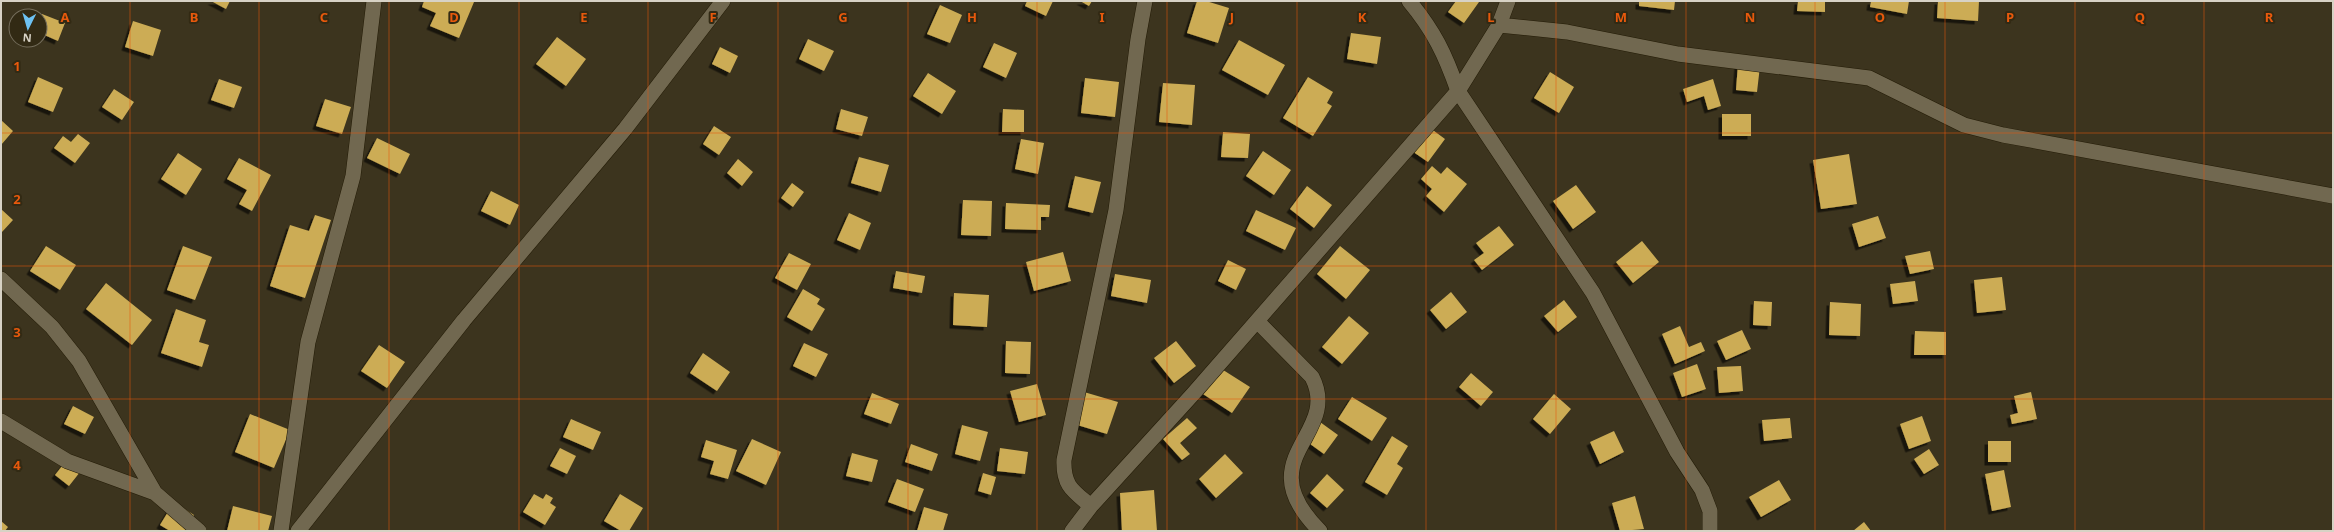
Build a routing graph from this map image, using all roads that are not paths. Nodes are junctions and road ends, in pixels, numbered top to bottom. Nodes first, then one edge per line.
1 (374, 1) edge
2 (723, 1) edge
3 (1146, 1) edge
4 (1409, 1) edge
5 (1508, 1) edge
6 (1499, 25) junction
7 (1458, 91) junction
8 (2333, 196) edge
9 (1, 279) edge
10 (1257, 321) junction
11 (1, 421) edge
12 (155, 493) junction
13 (1091, 506) junction
14 (199, 531) edge
15 (281, 531) edge
16 (298, 531) edge
17 (1072, 531) edge
18 (1320, 531) edge
19 (1710, 531) edge

1 - 15 street
2 - 16 street
3 - 13 street
4 - 7 street
5 - 6 street
6 - 7 street
6 - 8 street
7 - 10 street
7 - 19 street
9 - 12 street
10 - 13 street
10 - 18 street
11 - 12 street
12 - 14 street
13 - 17 street

